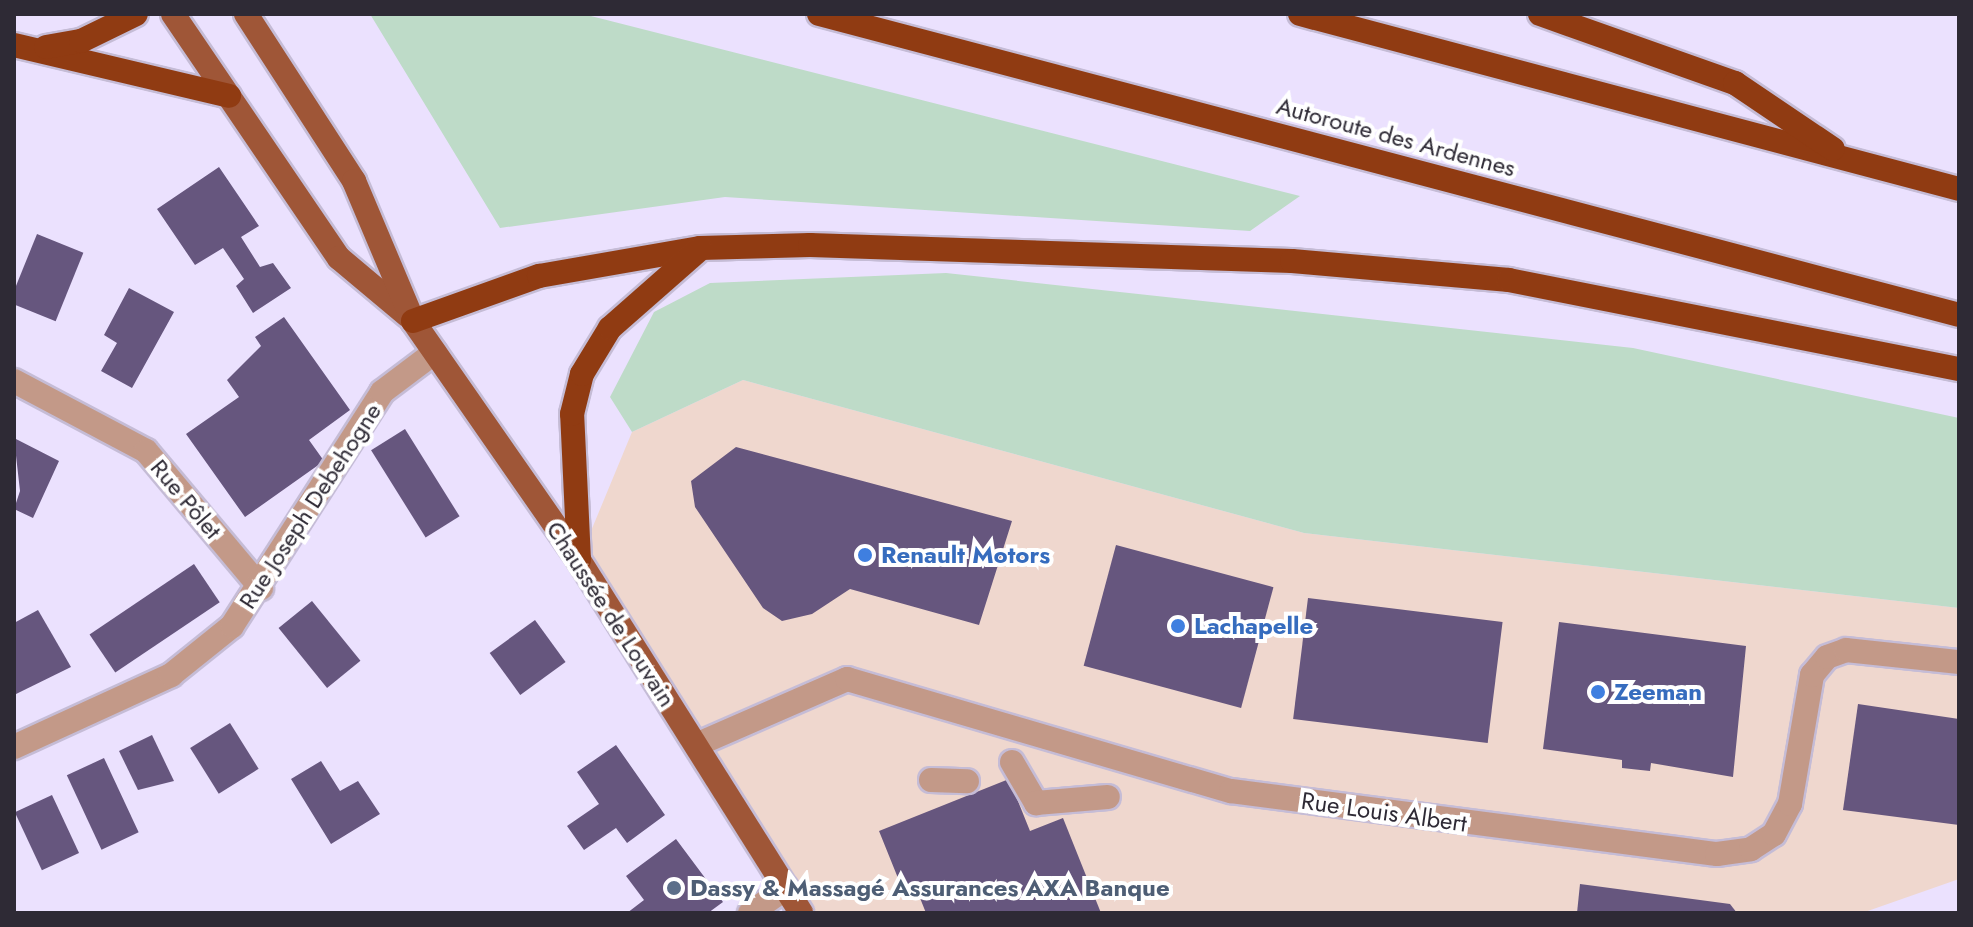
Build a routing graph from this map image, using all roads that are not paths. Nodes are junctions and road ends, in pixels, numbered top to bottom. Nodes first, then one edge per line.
1 (136, 14) edge
2 (173, 14) edge
3 (246, 14) edge
4 (819, 14) edge
5 (1300, 14) edge
6 (1540, 14) edge
7 (25, 47) edge
8 (229, 96) junction
9 (1848, 159) junction
10 (1959, 189) edge
11 (700, 248) junction
12 (1959, 315) edge
13 (413, 321) junction
14 (435, 352) junction
15 (1959, 369) edge
16 (14, 381) edge
17 (579, 560) junction
18 (261, 588) junction
19 (1959, 662) edge
20 (696, 745) junction
21 (14, 747) edge
22 (1012, 762) dead end
23 (931, 780) dead end
24 (967, 781) dead end
25 (1108, 797) dead end
26 (786, 888) junction
27 (750, 913) edge
28 (801, 913) edge

1 - 7 highway
2 - 8 main road, Chaussée de Louvain
3 - 13 main road, Chaussée de Louvain
4 - 12 highway, Autoroute des Ardennes
5 - 9 highway
6 - 9 highway
7 - 8 highway
8 - 13 main road, Chaussée de Louvain
9 - 10 highway
11 - 13 highway
11 - 15 highway
11 - 17 highway
13 - 14 main road, Chaussée de Louvain
14 - 17 main road, Chaussée de Louvain
14 - 18 street, Rue Joseph Debehogne
16 - 18 street, Rue Pôlet
17 - 20 main road, Chaussée de Louvain
18 - 21 street, Rue Joseph Debehogne
19 - 20 street, Rue Louis Albert
20 - 26 main road, Chaussée de Louvain
22 - 25 street
23 - 24 street
26 - 27 street
26 - 28 main road, Chaussée de Louvain

